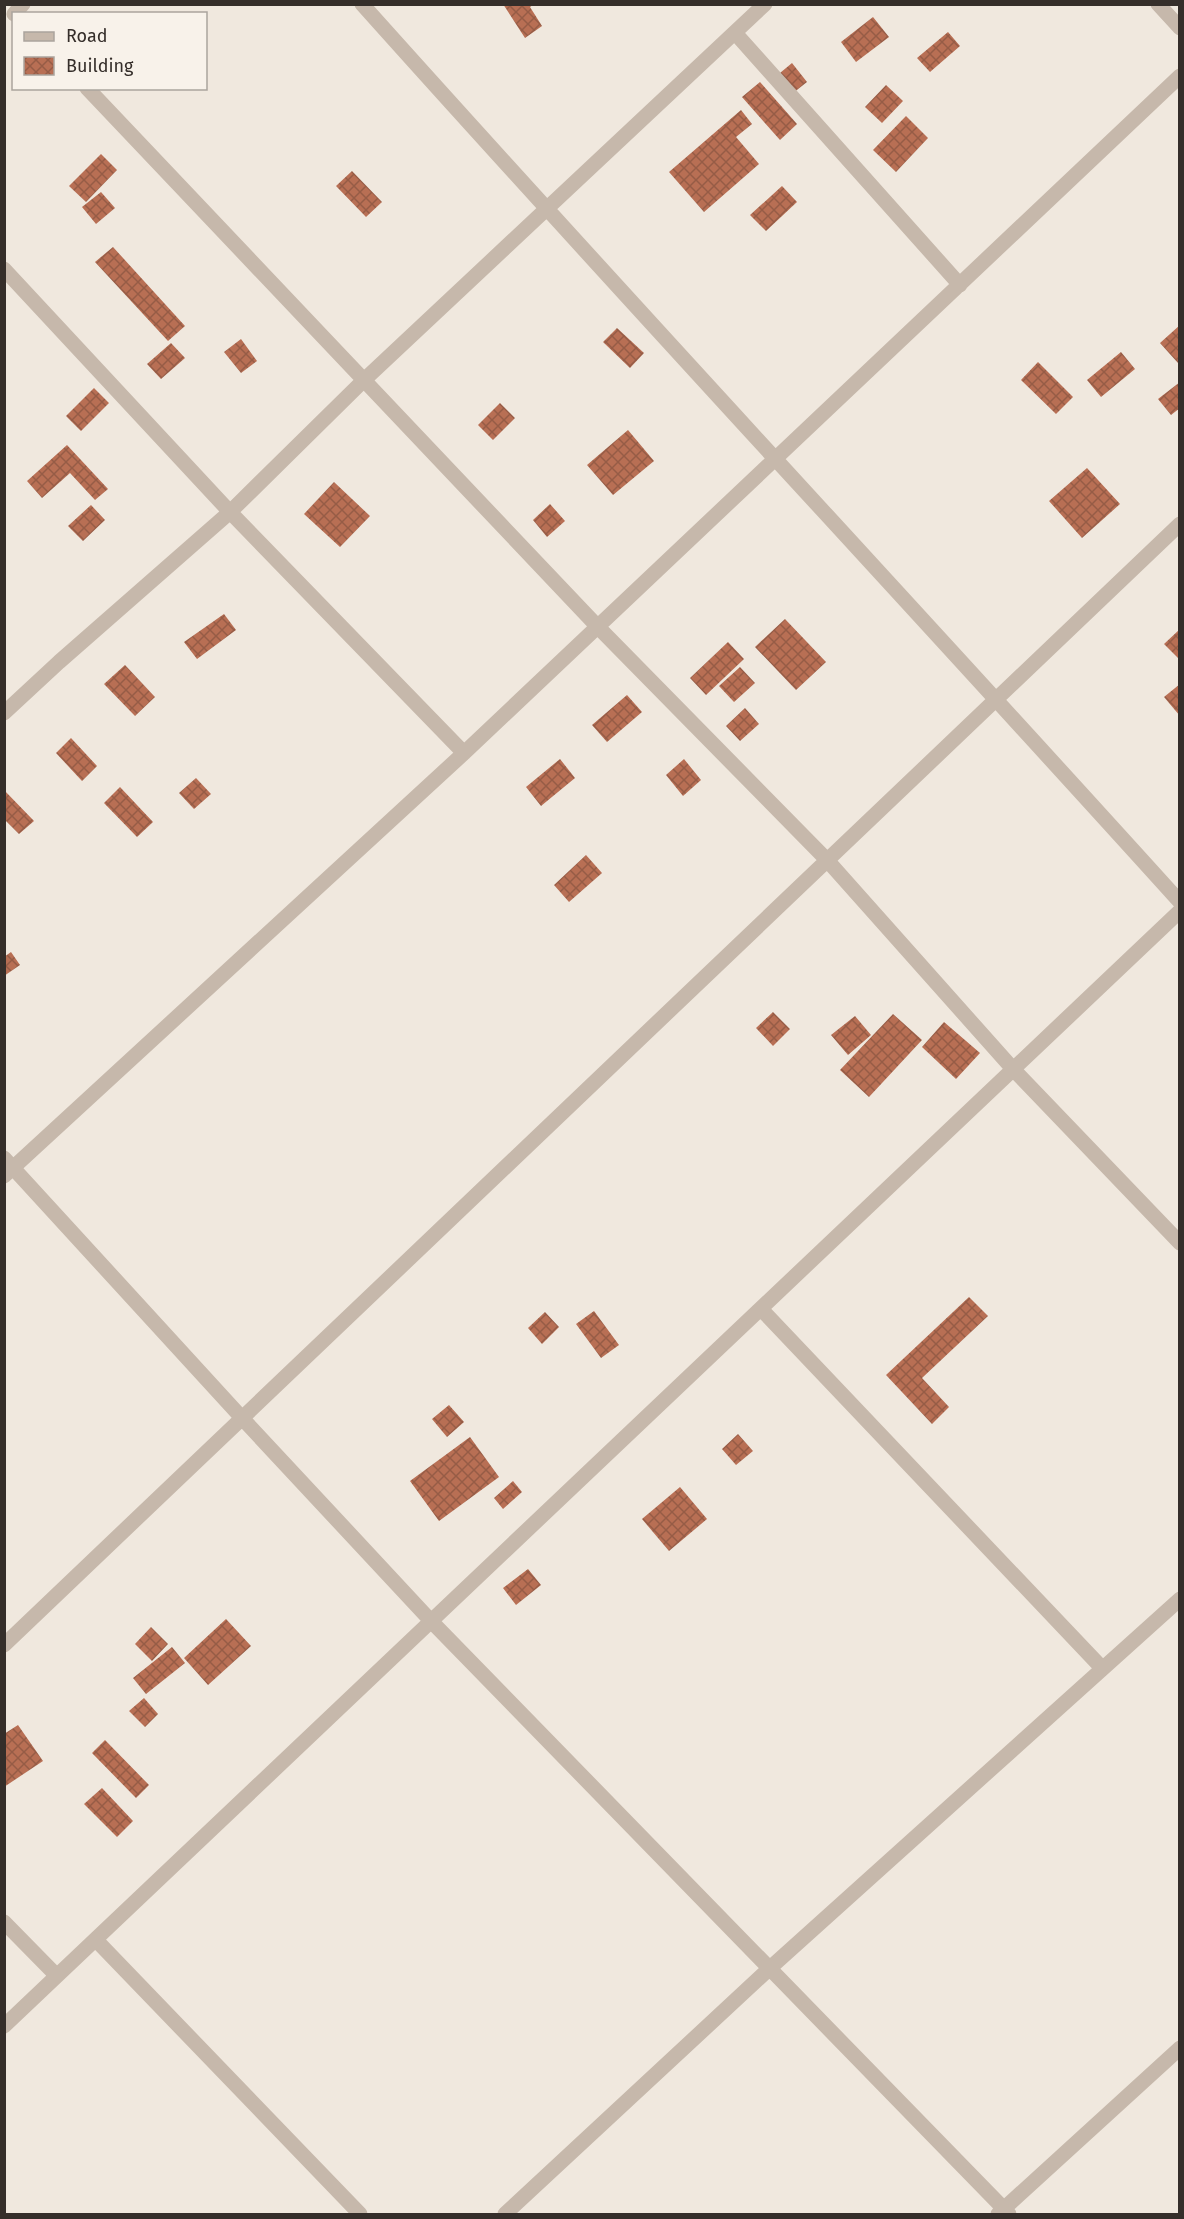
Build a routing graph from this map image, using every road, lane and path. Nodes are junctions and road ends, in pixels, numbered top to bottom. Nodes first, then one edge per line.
1 (362, 4) edge
2 (765, 4) edge
3 (1158, 4) edge
4 (1179, 28) edge
5 (736, 34) junction
6 (1179, 76) edge
7 (89, 90) edge
8 (546, 210) junction
9 (4, 269) edge
10 (960, 285) junction
11 (363, 381) junction
12 (776, 459) junction
13 (230, 512) junction
14 (1179, 524) edge
15 (598, 627) junction
16 (996, 699) junction
17 (4, 713) edge
18 (464, 753) junction
19 (827, 860) junction
20 (1179, 902) edge
21 (1179, 912) edge
22 (1013, 1069) junction
23 (8, 1167) edge
24 (1179, 1243) edge
25 (761, 1309) junction
26 (242, 1418) junction
27 (1179, 1599) edge
28 (432, 1621) junction
29 (4, 1645) edge
30 (1102, 1668) junction
31 (4, 1922) edge
32 (96, 1940) junction
33 (770, 1968) junction
34 (57, 1976) junction
35 (4, 2026) edge
36 (1179, 2048) edge
37 (1003, 2213) edge
38 (360, 2214) edge
39 (505, 2214) edge

1 - 8 street
2 - 5 street
3 - 4 street
5 - 8 street
5 - 10 street
6 - 10 street
7 - 11 street
8 - 11 street
8 - 12 street
9 - 13 street
10 - 12 street
11 - 13 street
11 - 15 street
12 - 15 street
12 - 16 street
13 - 17 street
13 - 18 street
14 - 16 street
15 - 18 street
15 - 19 street
16 - 19 street
16 - 20 street
18 - 23 street
19 - 22 street
19 - 26 street
21 - 22 street
22 - 24 street
22 - 25 street
23 - 26 street
25 - 28 street
25 - 30 street
26 - 28 street
26 - 29 street
27 - 30 street
28 - 32 street
28 - 33 street
30 - 33 street
31 - 34 street
32 - 34 street
32 - 38 street
33 - 37 street
33 - 39 street
34 - 35 street
36 - 37 street

